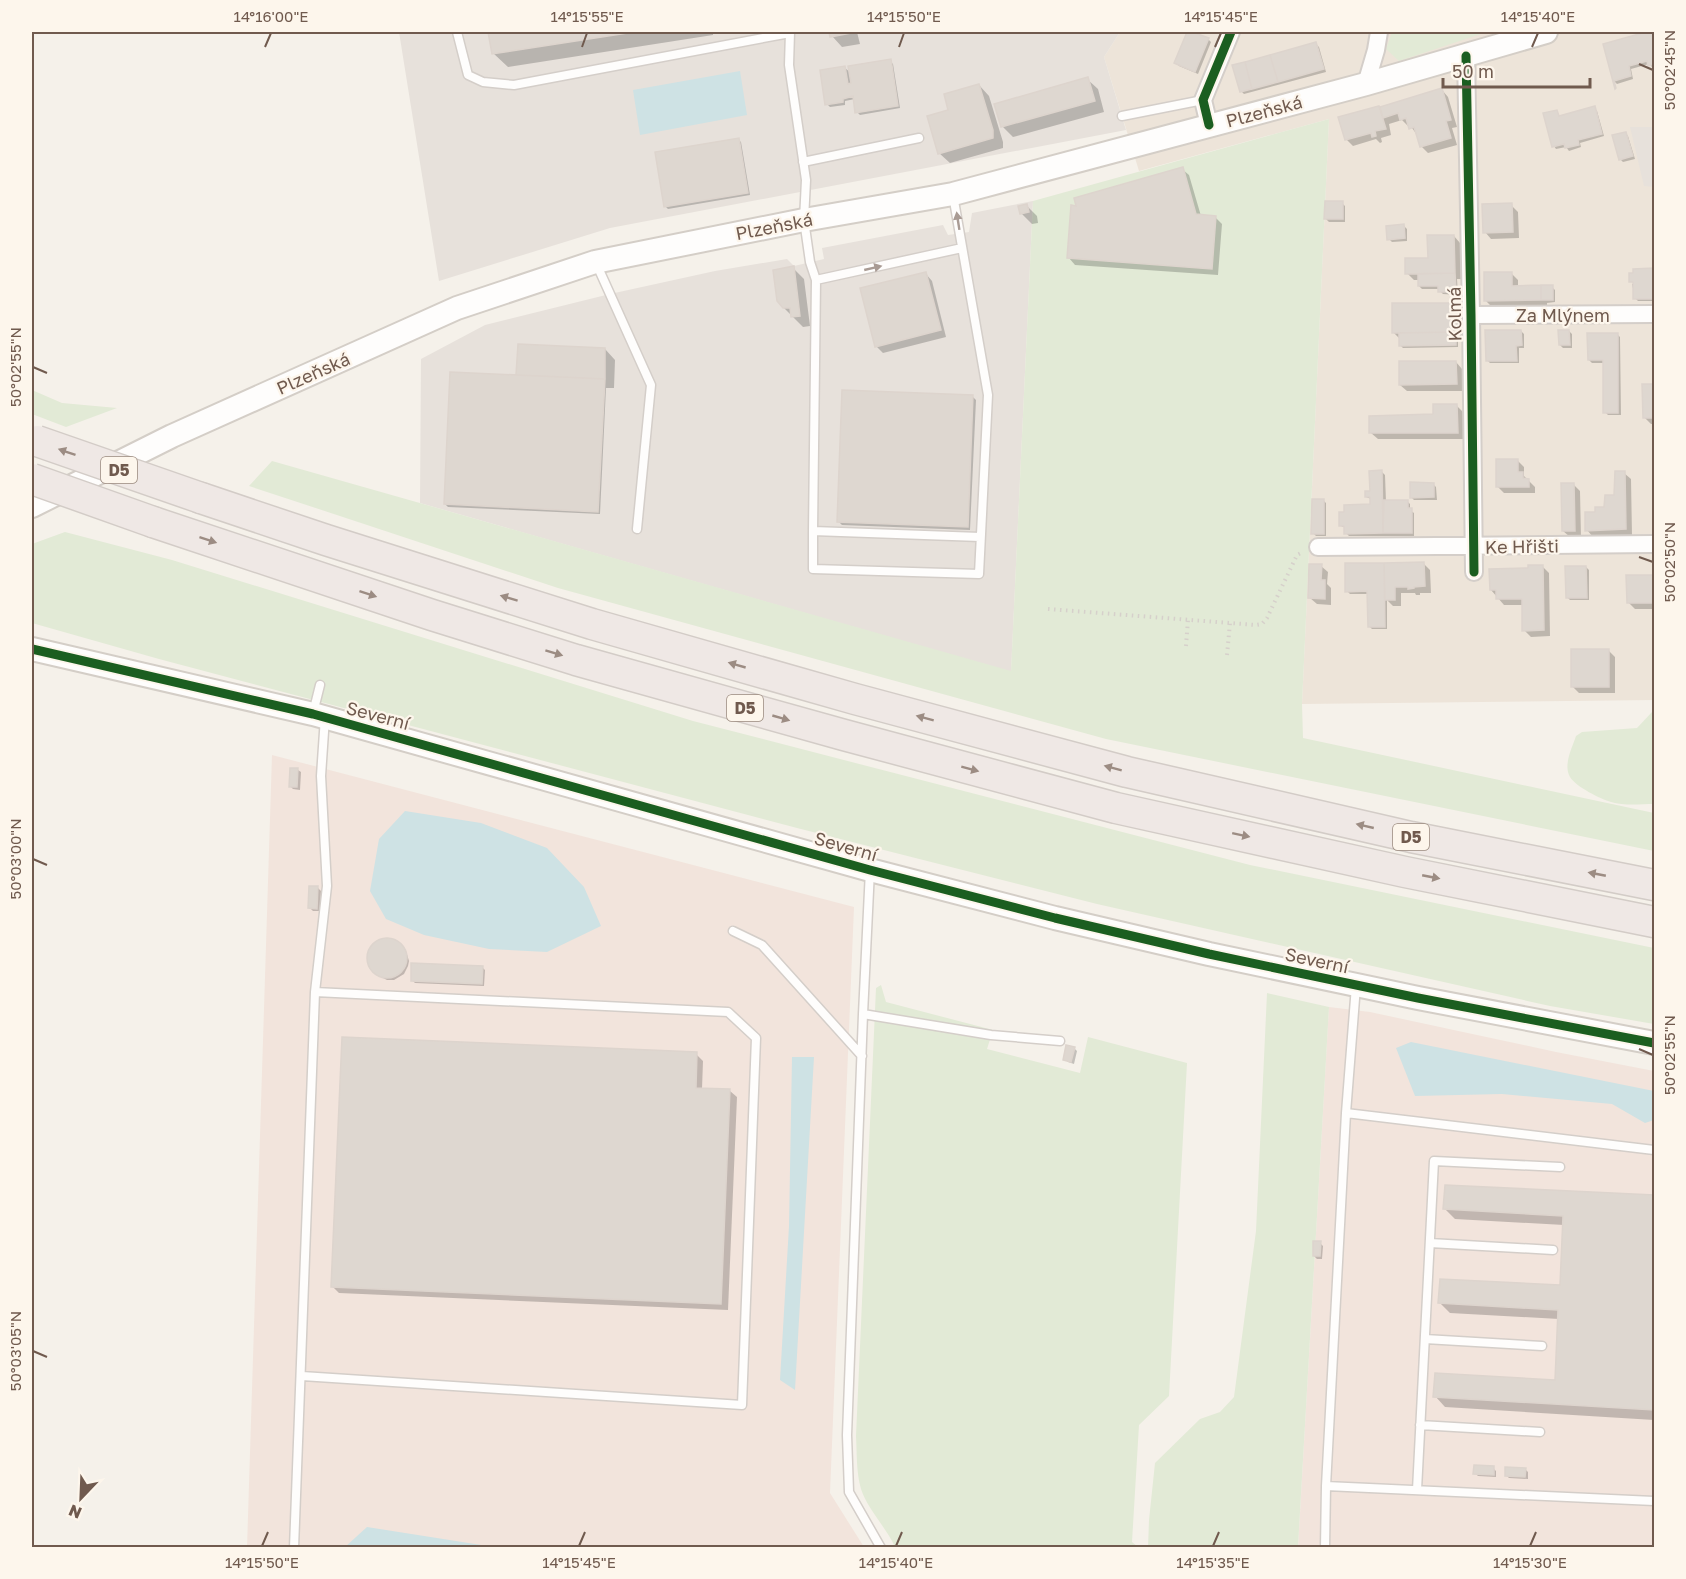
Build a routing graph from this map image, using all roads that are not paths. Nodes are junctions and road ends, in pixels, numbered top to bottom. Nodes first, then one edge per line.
1 (457, 32) edge
2 (790, 32) edge
3 (1231, 32) edge
4 (1379, 32) edge
5 (1546, 32) edge
6 (1466, 56) junction
7 (1366, 84) junction
8 (1203, 100) junction
9 (1122, 116) dead end
10 (1209, 125) junction
11 (919, 138) dead end
12 (803, 162) junction
13 (953, 194) junction
14 (804, 220) junction
15 (962, 248) junction
16 (596, 262) junction
17 (816, 280) junction
18 (1654, 314) edge
19 (1471, 315) junction
20 (34, 440) edge
21 (32, 479) edge
22 (32, 506) edge
23 (637, 529) dead end
24 (813, 531) junction
25 (981, 537) junction
26 (1654, 544) edge
27 (1474, 546) junction
28 (1318, 547) road end
29 (1474, 572) dead end
30 (33, 648) edge
31 (320, 685) dead end
32 (319, 715) junction
33 (870, 870) junction
34 (1654, 885) edge
35 (1654, 922) edge
36 (733, 931) dead end
37 (1356, 985) junction
38 (315, 992) junction
39 (863, 1014) junction
40 (1060, 1041) dead end
41 (1654, 1043) edge
42 (862, 1056) junction
43 (1346, 1113) junction
44 (1654, 1150) edge
45 (1560, 1167) dead end
46 (1430, 1243) junction
47 (1553, 1250) dead end
48 (1425, 1339) junction
49 (1542, 1346) dead end
50 (302, 1376) junction
51 (1420, 1425) junction
52 (1540, 1432) dead end
53 (1326, 1486) junction
54 (1417, 1490) junction
55 (1654, 1501) edge
56 (294, 1548) edge
57 (881, 1548) edge
58 (1324, 1548) edge

1 - 2 lane
2 - 12 lane
3 - 8 street
4 - 7 street
5 - 6 street, Plzeňská
6 - 7 street, Plzeňská
6 - 19 street, Kolmá
7 - 10 street, Plzeňská
8 - 9 lane
8 - 10 street
10 - 13 street, Plzeňská
11 - 12 lane
12 - 14 lane
13 - 14 street, Plzeňská
15 -> 13 lane
14 - 16 street, Plzeňská
14 - 17 lane
17 -> 15 lane
15 - 25 lane
16 - 22 street, Plzeňská
16 - 23 lane
17 - 24 lane
18 - 19 street, Za Mlýnem
19 - 27 street, Kolmá
34 -> 20 highway, D5, bridge
21 -> 35 highway, D5, bridge
24 - 25 lane
24 - 25 lane
26 - 27 street, Ke Hřišti
27 - 28 street, Ke Hřišti
27 - 29 street, Kolmá
30 - 32 street, Severní
31 - 32 lane
32 - 33 street, Severní
32 - 38 lane
33 - 37 street, Severní
33 - 39 lane
36 - 42 lane
37 - 41 street, Severní
37 - 43 lane
38 - 50 lane
38 - 50 lane
39 - 40 lane
39 - 42 lane
42 - 57 lane
43 - 44 lane
43 - 53 lane
45 - 46 lane
46 - 47 lane
46 - 48 lane
48 - 49 lane
48 - 51 lane
50 - 56 lane
51 - 52 lane
51 - 54 lane
53 - 54 lane
53 - 58 lane
54 - 55 lane

